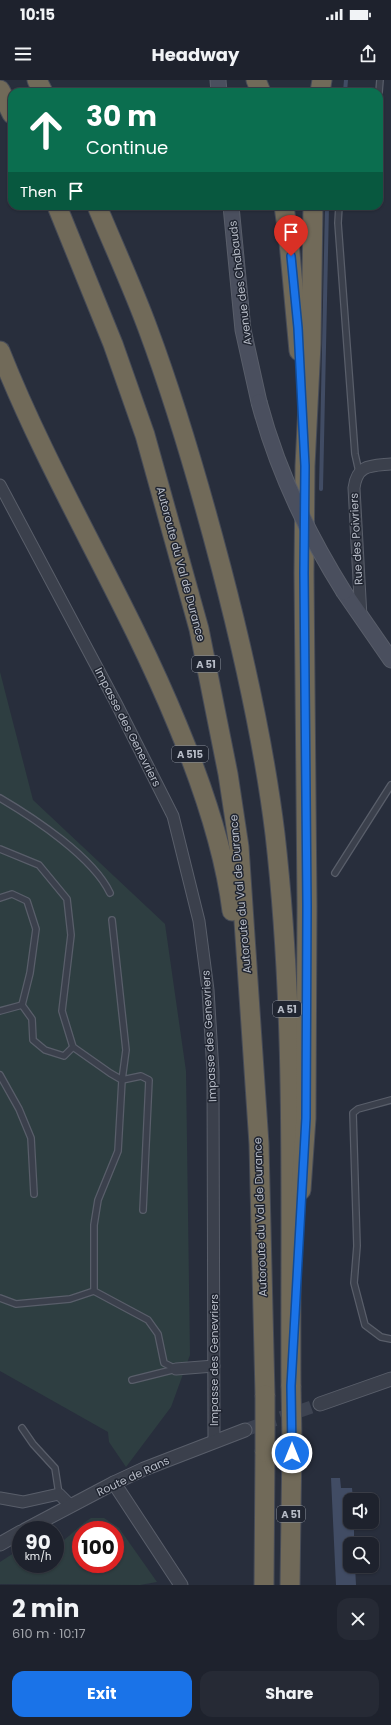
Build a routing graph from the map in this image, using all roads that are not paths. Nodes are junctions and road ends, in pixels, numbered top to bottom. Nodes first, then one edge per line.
1 (1, 92) edge
2 (8, 106) edge
3 (58, 210) edge
4 (99, 210) edge
5 (231, 210) edge
6 (285, 210) edge
7 (313, 210) edge
8 (339, 210) edge
9 (0, 352) edge
10 (391, 464) edge
11 (305, 466) junction
12 (359, 472) junction
13 (0, 486) edge
14 (361, 618) junction
15 (391, 660) edge
16 (391, 785) edge
17 (0, 798) edge
18 (0, 849) edge
19 (335, 873) dead end
20 (110, 893) dead end
21 (0, 898) edge
22 (112, 920) dead end
23 (22, 1004) junction
24 (0, 1011) edge
25 (73, 1048) junction
26 (0, 1075) edge
27 (122, 1080) junction
28 (391, 1100) edge
29 (259, 1144) junction
30 (34, 1194) dead end
31 (143, 1210) dead end
32 (94, 1291) junction
33 (0, 1298) edge
34 (391, 1339) edge
35 (214, 1366) junction
36 (176, 1369) junction
37 (391, 1379) edge
38 (132, 1380) dead end
39 (291, 1386) junction
40 (320, 1404) tunnel mouth
41 (22, 1428) dead end
42 (245, 1430) tunnel mouth
43 (214, 1441) junction
44 (114, 1483) junction
45 (60, 1494) junction
46 (0, 1498) edge
47 (70, 1506) junction
48 (42, 1521) edge
49 (12, 1537) edge
50 (0, 1544) edge
51 (181, 1585) edge
52 (264, 1585) edge
53 (290, 1585) edge

1 - 2 highway
3 - 29 highway, Autoroute du Val de Durance / A 51
4 - 39 highway, A 51
5 - 14 main road, Avenue des Chabauds, bridge
6 - 11 highway
7 - 11 highway
8 - 12 lane
9 - 29 highway, A 515
10 - 12 street
11 - 39 highway
12 - 14 street, Rue des Poivriers
13 - 35 street, Impasse des Genevriers
14 - 15 main road, Avenue des Chabauds
16 - 19 lane
17 - 20 lane
18 - 25 lane
21 - 23 lane
22 - 27 lane
23 - 24 lane
23 - 25 lane
25 - 27 lane
26 - 30 lane
27 - 31 lane
27 - 32 lane
28 - 34 lane
29 - 52 highway, Autoroute du Val de Durance / A 51, bridge
32 - 33 lane
32 - 36 lane
35 - 36 street
35 - 43 street, Impasse des Genevriers
36 - 38 lane
37 - 40 street
39 - 53 highway, A 51, bridge
41 - 45 lane
42 - 43 street, Route de Rans
43 - 44 street, Route de Rans
44 - 47 street, Route de Rans
44 - 51 street
45 - 46 street
45 - 47 street
47 - 48 street, Route de Rans
49 - 50 street

